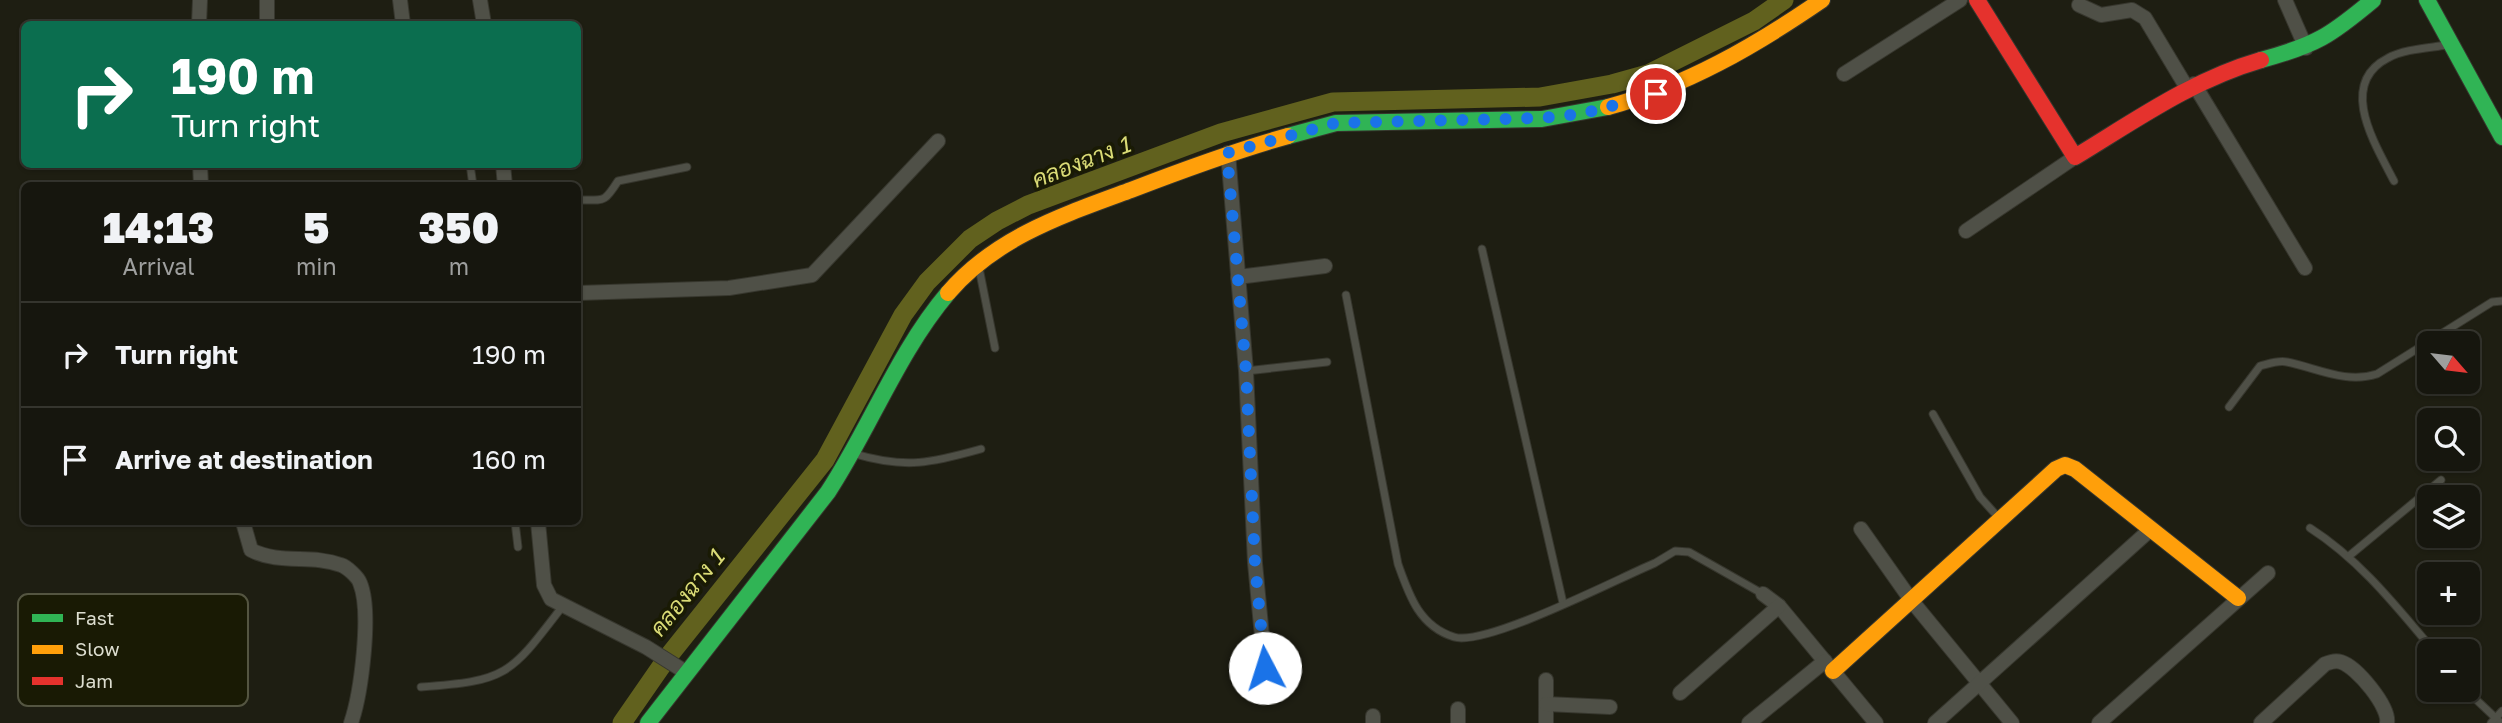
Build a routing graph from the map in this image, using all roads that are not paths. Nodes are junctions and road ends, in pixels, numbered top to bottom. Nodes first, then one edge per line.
1 (200, 0) edge
2 (267, 0) edge
3 (400, 0) edge
4 (480, 0) edge
5 (1822, 0) edge
6 (1960, 0) edge
7 (1977, 0) edge
8 (2284, 0) edge
9 (2372, 0) edge
10 (2427, 0) edge
11 (2079, 5) dead end
12 (267, 20) dead end
13 (199, 21) edge
14 (403, 21) edge
15 (484, 21) edge
16 (2451, 44) junction
17 (2306, 48) junction
18 (1844, 74) dead end
19 (2190, 86) junction
20 (2502, 137) edge
21 (938, 141) dead end
22 (1227, 153) junction
23 (2075, 157) junction
24 (687, 167) dead end
25 (2394, 181) dead end
26 (581, 200) edge
27 (1966, 231) dead end
28 (1482, 248) dead end
29 (978, 260) junction
30 (1325, 266) dead end
31 (2305, 268) dead end
32 (1238, 277) junction
33 (581, 293) edge
34 (1346, 295) dead end
35 (2502, 302) edge
36 (995, 348) dead end
37 (1328, 362) dead end
38 (1246, 371) junction
39 (2230, 407) dead end
40 (1933, 414) dead end
41 (981, 449) dead end
42 (854, 453) junction
43 (2441, 480) dead end
44 (2000, 519) junction
45 (244, 525) edge
46 (515, 525) edge
47 (538, 525) edge
48 (1861, 528) dead end
49 (2151, 528) junction
50 (2310, 528) dead end
51 (518, 547) dead end
52 (2349, 556) junction
53 (2268, 573) dead end
54 (1763, 594) joint
55 (2238, 598) junction
56 (1911, 600) junction
57 (1563, 603) junction
58 (1779, 606) junction
59 (562, 607) junction
60 (2423, 639) edge
61 (1829, 666) junction
62 (679, 668) junction
63 (1265, 668) dead end
64 (1546, 680) dead end
65 (1980, 683) junction
66 (421, 687) dead end
67 (1680, 693) dead end
68 (2477, 702) edge
69 (1546, 704) junction
70 (1610, 707) dead end
71 (2502, 711) edge
72 (2495, 721) edge
73 (351, 723) edge
74 (648, 723) edge
75 (1546, 723) edge
76 (1749, 723) edge
77 (1875, 723) edge
78 (1935, 723) edge
79 (2012, 723) edge
80 (2099, 723) edge
81 (2261, 723) edge
82 (2387, 723) edge

1 - 13 street
2 - 12 street
3 - 14 street
4 - 15 street
5 - 22 street
6 - 18 street
7 - 23 street
8 - 17 street
9 - 17 street
10 - 16 street
11 - 19 street
16 - 20 street
16 - 25 lane
17 - 19 street
19 - 23 street
19 - 31 street
21 - 33 street
22 - 29 street
22 - 32 street
23 - 27 street
24 - 26 lane
28 - 57 lane
29 - 36 lane
29 - 42 street
30 - 32 street
32 - 38 street
34 - 57 lane
35 - 39 lane
37 - 38 lane
38 - 63 street
40 - 44 lane
41 - 42 lane
42 - 62 street
43 - 52 lane
44 - 49 street
44 - 56 street
45 - 73 street
46 - 51 lane
47 - 59 street
48 - 56 street
49 - 55 street
49 - 65 street
50 - 52 lane
52 - 60 lane
53 - 55 street
54 - 57 lane
54 - 58 street
55 - 80 street
56 - 61 street
56 - 65 street
58 - 61 street
58 - 67 street
59 - 62 street
59 - 66 lane
61 - 76 street
61 - 77 street
62 - 74 street
64 - 69 street
65 - 78 street
65 - 79 street
68 - 72 lane
69 - 70 street
69 - 75 street
71 - 72 lane
81 - 82 street

